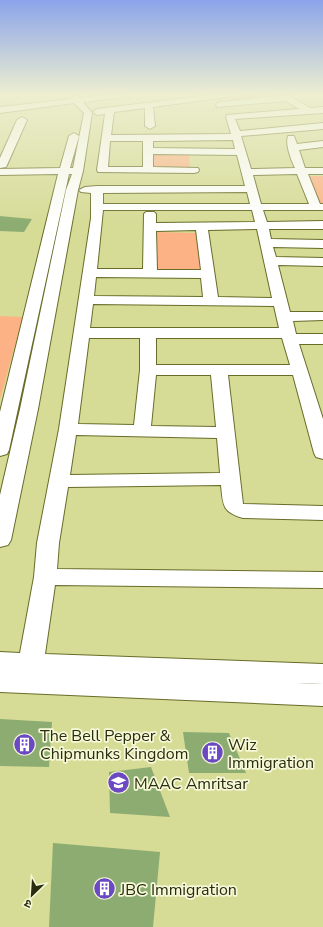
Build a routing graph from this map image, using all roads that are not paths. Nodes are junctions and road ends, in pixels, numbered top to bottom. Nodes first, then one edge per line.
1 (77, 138) edge
2 (82, 138) edge
3 (106, 138) edge
4 (148, 138) edge
5 (236, 138) edge
6 (323, 144) edge
7 (4, 145) edge
8 (149, 151) junction
9 (193, 151) junction
10 (242, 152) junction
11 (1, 167) edge
12 (148, 170) junction
13 (194, 170) junction
14 (301, 171) junction
15 (323, 171) edge
16 (247, 172) junction
17 (78, 174) junction
18 (0, 177) edge
19 (65, 182) junction
20 (97, 189) junction
21 (195, 189) junction
22 (252, 189) junction
23 (97, 207) junction
24 (150, 207) junction
25 (321, 210) edge
26 (259, 217) junction
27 (323, 225) edge
28 (150, 227) junction
29 (202, 227) junction
30 (266, 243) junction
31 (323, 244) edge
32 (271, 262) junction
33 (323, 262) edge
34 (90, 273) junction
35 (150, 274) junction
36 (208, 274) junction
37 (86, 300) junction
38 (211, 301) junction
39 (281, 302) junction
40 (323, 316) edge
41 (285, 317) junction
42 (81, 333) junction
43 (148, 334) junction
44 (289, 336) junction
45 (323, 339) edge
46 (148, 370) junction
47 (219, 370) junction
48 (299, 370) junction
49 (316, 399) edge
50 (12, 416) edge
51 (319, 427) edge
52 (68, 430) junction
53 (142, 430) junction
54 (226, 433) junction
55 (0, 450) edge
56 (323, 454) edge
57 (230, 479) junction
58 (60, 481) junction
59 (323, 513) edge
60 (0, 540) edge
61 (45, 577) junction
62 (323, 580) edge
63 (0, 662) edge
64 (31, 663) junction
65 (323, 674) edge
66 (0, 682) edge
67 (323, 696) edge

1 - 19 street
2 - 17 street
3 - 12 street
4 - 8 street
5 - 10 street
6 - 14 street
7 - 11 street
8 - 9 street
8 - 12 street
9 - 10 street
9 - 13 street
10 - 16 street
11 - 19 street
12 - 13 street
13 - 21 street
14 - 15 street
14 - 16 street
14 - 25 street
16 - 22 street
17 - 19 street
17 - 19 street
18 - 19 street
19 - 20 street
19 - 50 street
19 - 50 street
20 - 21 street
20 - 23 street
21 - 22 street
22 - 26 street
23 - 24 street
23 - 34 street
24 - 26 street
24 - 28 street
25 - 26 street
26 - 27 street
26 - 29 street
26 - 30 street
28 - 29 street
28 - 35 street
29 - 36 street
30 - 31 street
30 - 32 street
32 - 33 street
32 - 39 street
34 - 35 street
34 - 37 street
35 - 36 street
36 - 38 street
37 - 38 street
37 - 42 street
38 - 39 street
39 - 41 street
40 - 41 street
41 - 44 street
42 - 43 street
42 - 52 street
43 - 44 street
43 - 46 street
44 - 45 street
44 - 48 street
46 - 47 street
46 - 53 street
47 - 48 street
47 - 54 street
48 - 49 street
49 - 51 street
50 - 55 street
50 - 60 street
51 - 56 street
52 - 53 street
52 - 58 street
53 - 54 street
54 - 57 street
57 - 58 street
57 - 59 street
58 - 61 street
61 - 62 street
61 - 64 street
63 - 64 street
64 - 65 street
66 - 67 street

